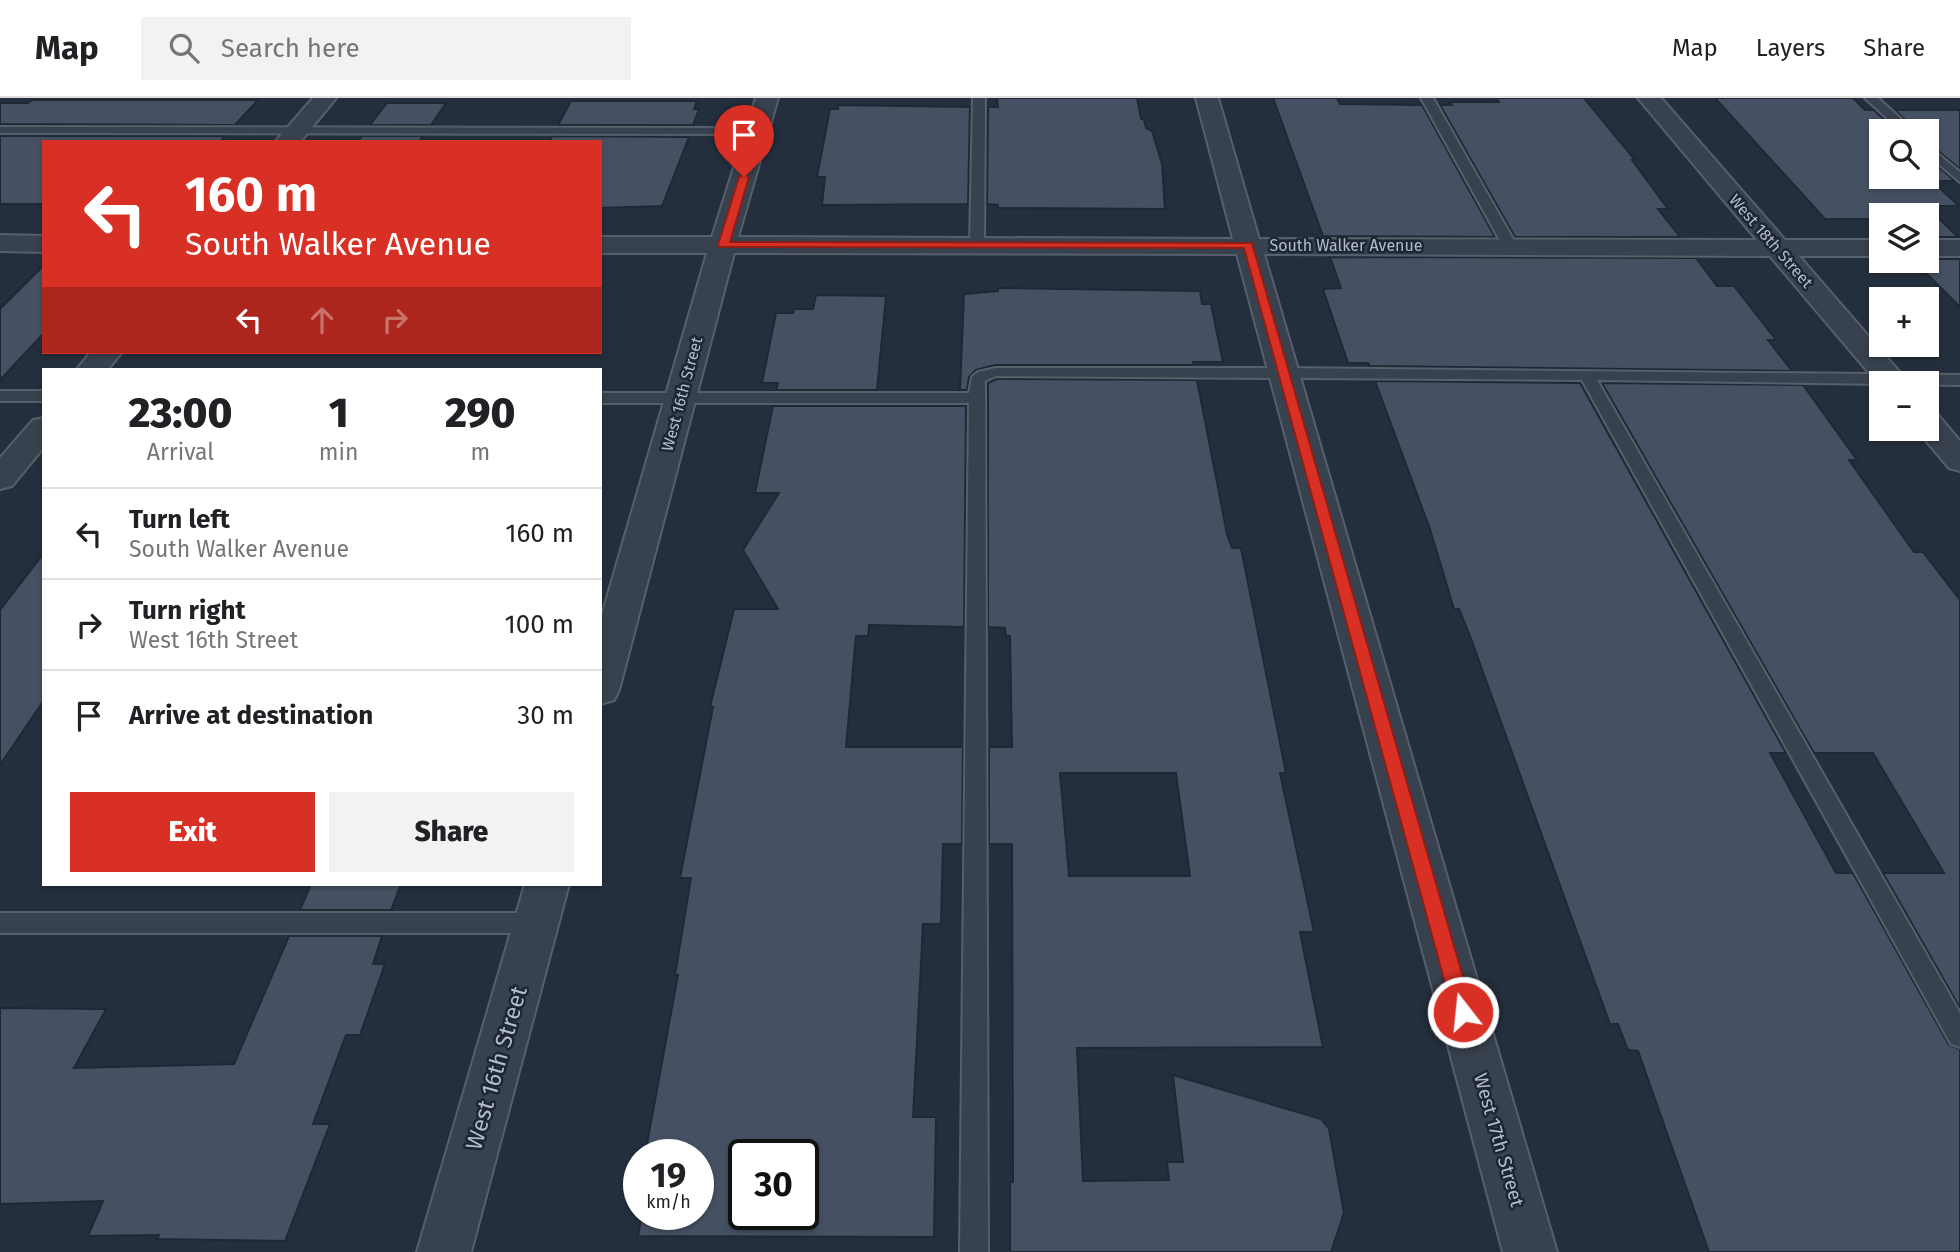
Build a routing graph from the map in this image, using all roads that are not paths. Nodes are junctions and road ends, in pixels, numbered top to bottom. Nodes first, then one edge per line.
1 (325, 98) edge
2 (767, 98) edge
3 (979, 98) edge
4 (1208, 98) edge
5 (1427, 98) edge
6 (1649, 98) edge
7 (1871, 98) edge
8 (1895, 119) edge
9 (0, 130) edge
10 (757, 131) junction
11 (292, 136) edge
12 (1939, 159) edge
13 (1960, 178) edge
14 (0, 243) edge
15 (42, 244) edge
16 (602, 245) edge
17 (723, 245) junction
18 (977, 245) junction
19 (1248, 245) junction
20 (1510, 246) junction
21 (1776, 247) junction
22 (1869, 248) edge
23 (1939, 248) edge
24 (1960, 248) edge
25 (105, 354) edge
26 (93, 368) edge
27 (1883, 371) edge
28 (1284, 372) junction
29 (1587, 376) junction
30 (1960, 380) edge
31 (1939, 381) edge
32 (1869, 382) edge
33 (0, 396) edge
34 (42, 396) edge
35 (602, 398) edge
36 (681, 398) junction
37 (977, 398) junction
38 (42, 429) edge
39 (1939, 436) edge
40 (1960, 461) edge
41 (0, 479) edge
42 (602, 683) edge
43 (541, 903) edge
44 (0, 923) edge
45 (1960, 1036) edge
46 (444, 1252) edge
47 (974, 1252) edge
48 (1530, 1252) edge

1 - 11 street
2 - 10 street, West 16th Street
3 - 18 lane
4 - 19 street, West 17th Street
5 - 20 lane
6 - 21 street, West 18th Street
7 - 8 lane
9 - 11 lane
10 - 11 lane
10 - 17 street, West 16th Street
12 - 13 lane
14 - 15 street
16 - 17 street, South Walker Avenue
17 - 18 street, South Walker Avenue
17 - 36 street, West 16th Street
18 - 19 street, South Walker Avenue
19 - 20 street, South Walker Avenue
19 - 28 street, West 17th Street
20 - 21 street, South Walker Avenue
21 - 22 street, South Walker Avenue
21 - 27 street, West 18th Street
23 - 24 street
25 - 26 street
28 - 29 lane
28 - 37 lane
28 - 48 street, West 17th Street
29 - 32 lane
29 - 45 lane
30 - 31 lane
33 - 34 lane
35 - 36 lane
36 - 37 lane
36 - 42 street, West 16th Street
37 - 47 lane
38 - 41 street
39 - 40 street
43 - 44 lane
43 - 46 street, West 16th Street

